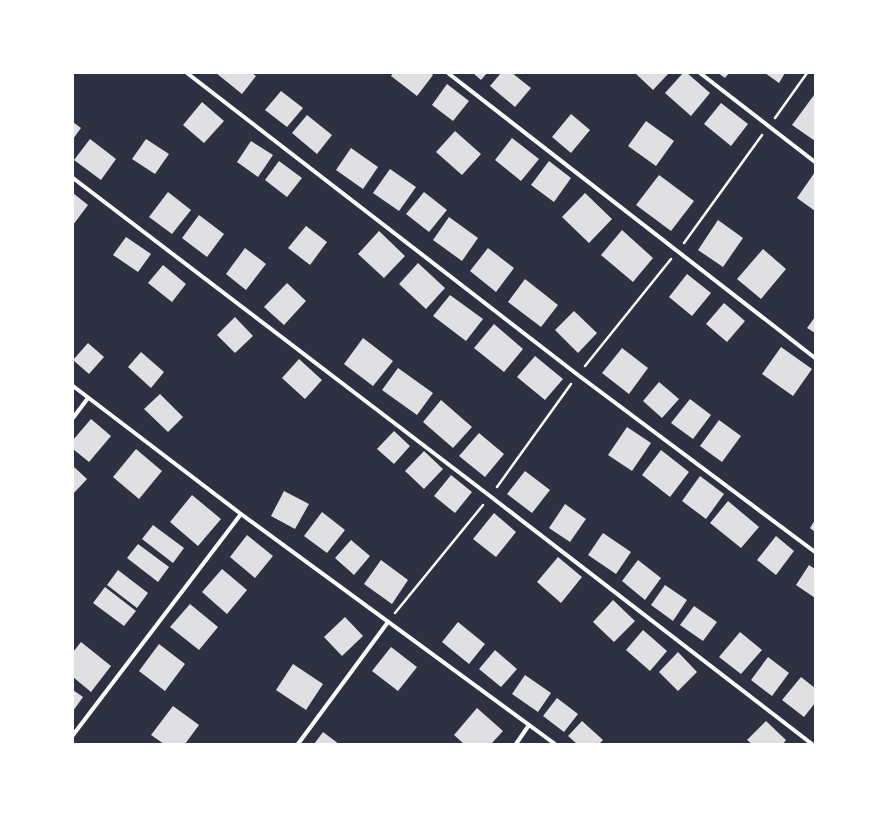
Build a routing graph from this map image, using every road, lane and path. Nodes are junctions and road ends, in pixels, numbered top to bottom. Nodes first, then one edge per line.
1 (187, 73) edge
2 (448, 73) edge
3 (700, 73) edge
4 (807, 73) edge
5 (769, 126) junction
6 (815, 162) edge
7 (73, 178) edge
8 (677, 252) junction
9 (815, 358) edge
10 (578, 375) junction
11 (73, 386) edge
12 (88, 398) junction
13 (73, 418) edge
14 (490, 496) junction
15 (241, 514) junction
16 (815, 552) edge
17 (388, 622) junction
18 (529, 725) junction
19 (73, 735) edge
20 (298, 744) edge
21 (516, 744) edge
22 (555, 744) edge
23 (812, 744) edge

1 - 10 street
2 - 8 street
3 - 5 street
4 - 5 path
5 - 6 street
5 - 8 path
7 - 14 street
8 - 9 street
8 - 10 path
10 - 14 path
10 - 16 street
11 - 12 street
12 - 13 street
12 - 15 street
14 - 17 path
14 - 23 street
15 - 17 street
15 - 19 street
17 - 18 street
17 - 20 street
18 - 21 street
18 - 22 street

